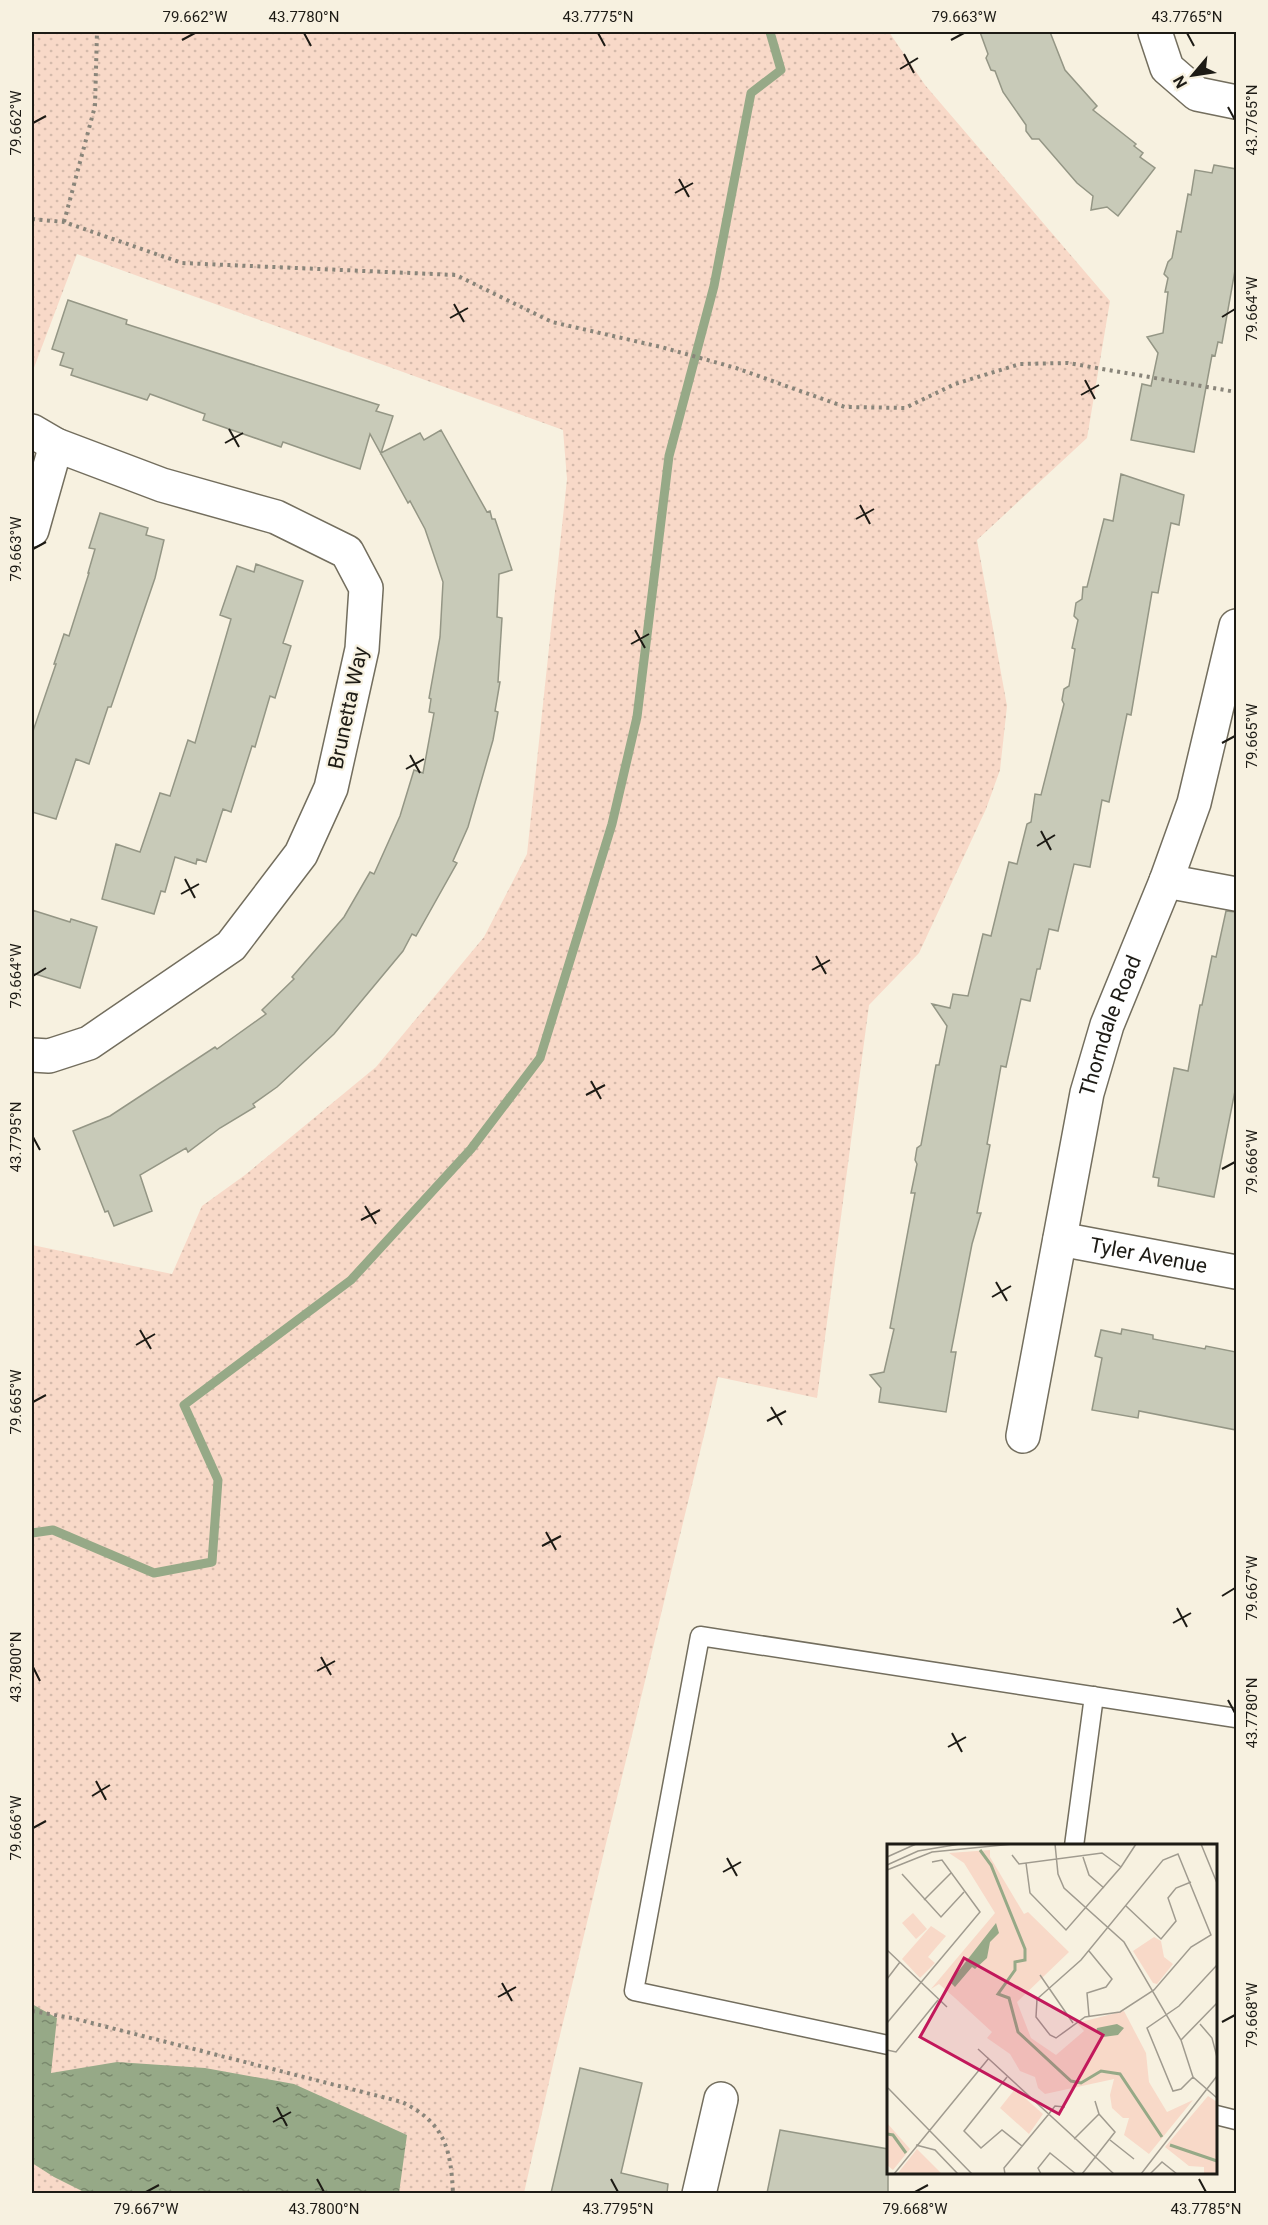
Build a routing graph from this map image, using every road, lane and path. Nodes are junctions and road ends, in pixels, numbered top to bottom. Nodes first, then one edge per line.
1 (97, 32) edge
2 (1155, 32) edge
3 (1236, 102) edge
4 (32, 219) edge
5 (64, 222) junction
6 (1236, 392) edge
7 (44, 438) edge
8 (32, 530) edge
9 (1236, 626) edge
10 (1166, 881) junction
11 (1236, 894) edge
12 (32, 1054) edge
13 (1060, 1239) junction
14 (1236, 1272) edge
15 (1023, 1436) dead end
16 (1094, 1696) junction
17 (1236, 1718) edge
18 (1074, 1844) edge
19 (32, 2011) edge
20 (887, 2045) edge
21 (721, 2099) dead end
22 (1217, 2115) edge
23 (1236, 2120) edge
24 (453, 2193) edge
25 (699, 2193) edge

1 - 5 path
2 - 3 street
4 - 5 path
5 - 6 path
7 - 8 street
7 - 12 street, Brunetta Way
9 - 10 street, Thorndale Road
10 - 11 street
10 - 13 street, Thorndale Road
13 - 14 street, Tyler Avenue
13 - 15 street, Thorndale Road
16 - 17 lane
16 - 18 lane
16 - 20 lane
19 - 24 path
21 - 25 street
22 - 23 lane

